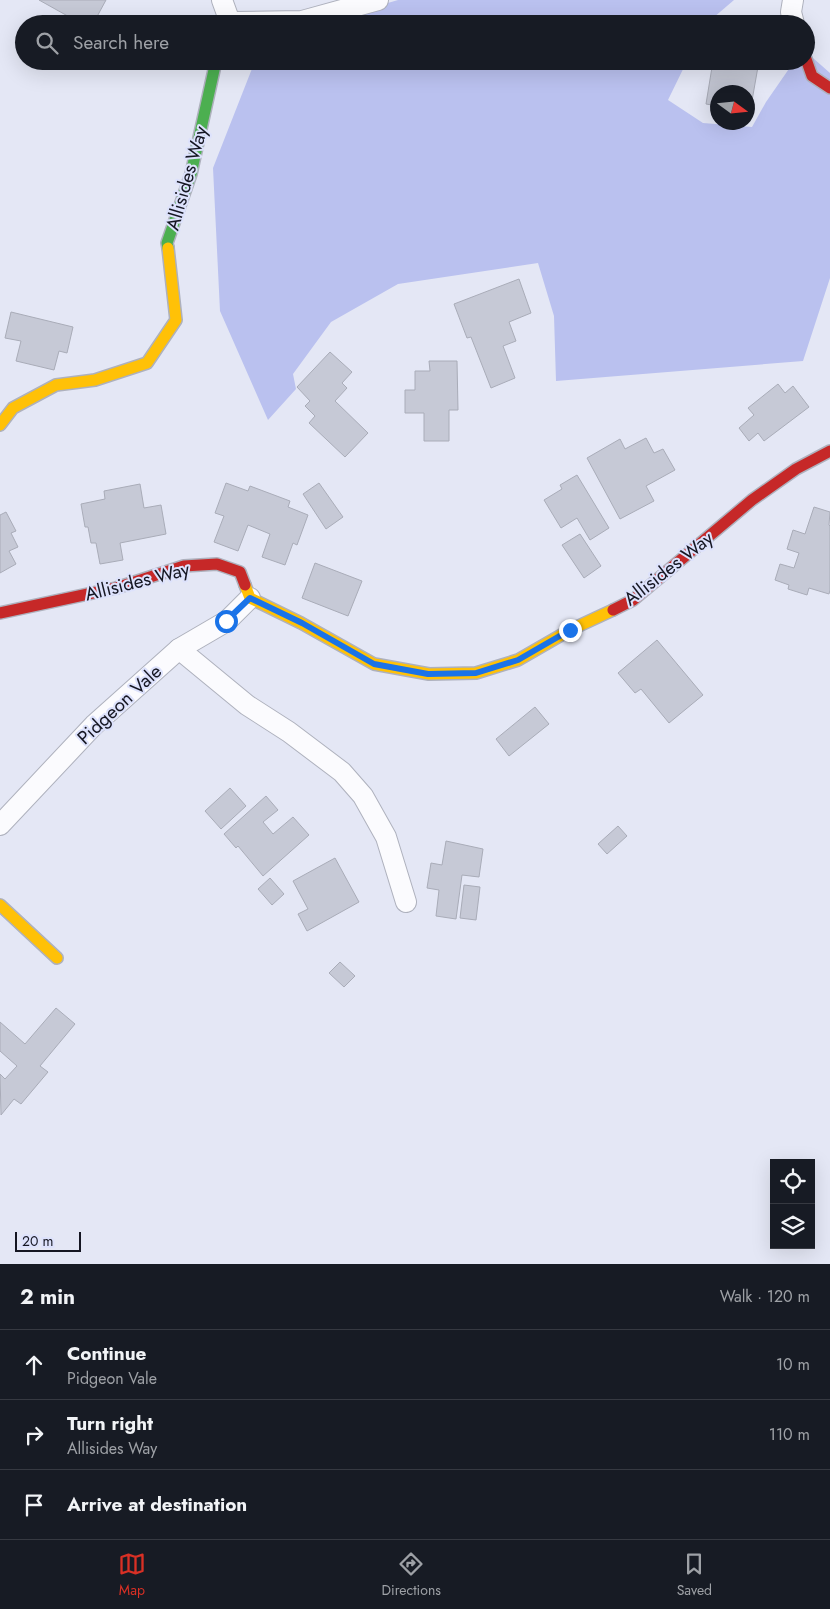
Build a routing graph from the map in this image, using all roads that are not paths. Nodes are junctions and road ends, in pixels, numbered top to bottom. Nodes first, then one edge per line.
1 (222, 0) edge
2 (378, 0) edge
3 (792, 0) edge
4 (227, 15) edge
5 (324, 15) edge
6 (791, 15) edge
7 (214, 70) edge
8 (810, 70) edge
9 (830, 88) edge
10 (0, 425) edge
11 (830, 451) edge
12 (250, 598) junction
13 (0, 612) edge
14 (179, 649) junction
15 (0, 824) edge
16 (406, 902) dead end
17 (0, 905) edge
18 (57, 958) dead end

1 - 4 street
2 - 5 street
3 - 6 street
7 - 10 street, Allisides Way
8 - 9 street
11 - 12 street, Allisides Way
12 - 13 street, Allisides Way
12 - 14 street, Pidgeon Vale
14 - 15 street, Pidgeon Vale
14 - 16 street
17 - 18 street

